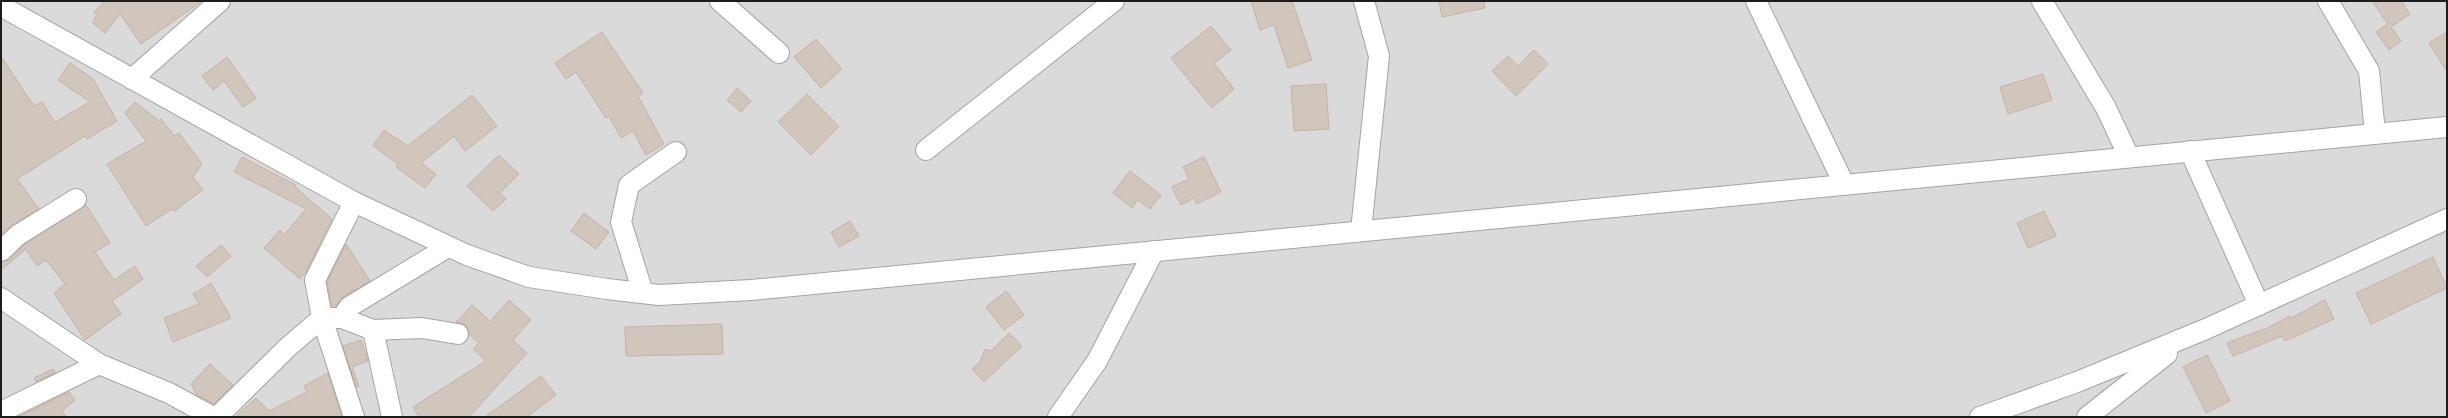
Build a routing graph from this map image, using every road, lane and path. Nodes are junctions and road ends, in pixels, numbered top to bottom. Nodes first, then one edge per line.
1 (220, 1) edge
2 (720, 1) edge
3 (1114, 1) edge
4 (1364, 1) edge
5 (1756, 1) edge
6 (2042, 1) edge
7 (2328, 1) edge
8 (1, 6) edge
9 (779, 53) dead end
10 (132, 79) junction
11 (2447, 127) edge
12 (2375, 133) junction
13 (926, 150) dead end
14 (2190, 151) junction
15 (676, 152) dead end
16 (2129, 157) junction
17 (1844, 184) junction
18 (76, 199) dead end
19 (354, 202) junction
20 (2447, 219) edge
21 (1361, 231) junction
22 (448, 247) junction
23 (1, 251) edge
24 (1154, 251) junction
25 (643, 293) junction
26 (1, 298) edge
27 (2259, 305) junction
28 (322, 318) junction
29 (342, 318) junction
30 (373, 330) junction
31 (2206, 330) junction
32 (458, 334) dead end
33 (99, 364) junction
34 (1, 412) edge
35 (213, 417) edge
36 (217, 417) edge
37 (354, 417) edge
38 (392, 417) edge
39 (1058, 417) edge
40 (1980, 417) edge
41 (2087, 417) edge

1 - 10 street
2 - 9 street
3 - 13 street
4 - 21 street
5 - 17 street
6 - 16 street
7 - 12 street
8 - 10 street
10 - 19 street
11 - 12 street
12 - 14 street
14 - 16 street
14 - 27 street
15 - 25 street
16 - 17 street
17 - 21 street
18 - 23 street
19 - 22 street
19 - 28 street
20 - 27 street
21 - 24 street
22 - 25 street
22 - 29 street
24 - 25 street
24 - 39 street
26 - 33 street
27 - 31 street
28 - 29 street
28 - 36 street
28 - 37 street
29 - 30 street
30 - 32 street
30 - 38 street
31 - 40 street
31 - 41 street
33 - 34 street
33 - 35 street

